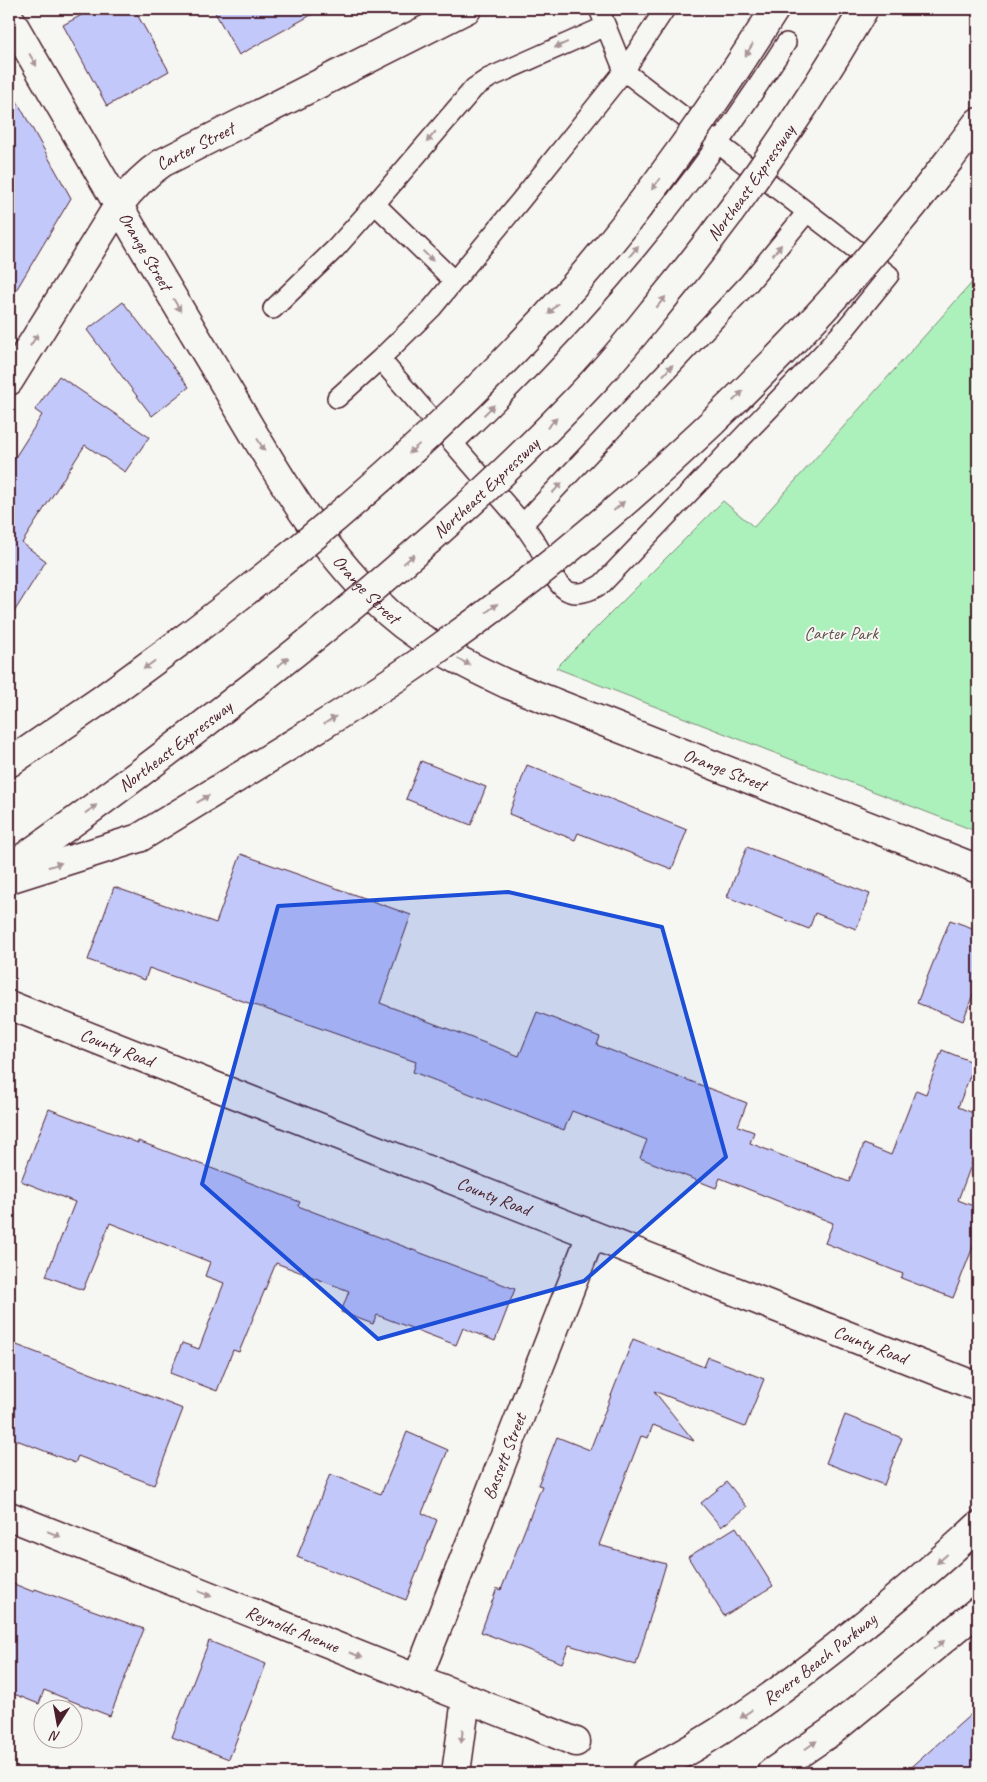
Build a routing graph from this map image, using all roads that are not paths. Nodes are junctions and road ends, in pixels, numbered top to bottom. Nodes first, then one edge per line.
1 (467, 9) edge
2 (664, 9) edge
3 (775, 9) edge
4 (864, 9) edge
5 (602, 17) edge
6 (9, 18) edge
7 (786, 43) dead end
8 (624, 71) junction
9 (978, 122) edge
10 (718, 144) junction
11 (375, 204) junction
12 (118, 206) junction
13 (807, 212) junction
14 (454, 281) junction
15 (273, 309) dead end
16 (380, 359) junction
17 (9, 381) edge
18 (337, 398) dead end
19 (454, 443) junction
20 (523, 524) junction
21 (9, 763) edge
22 (9, 868) edge
23 (978, 869) edge
24 (9, 879) edge
25 (9, 1005) edge
26 (591, 1235) junction
27 (974, 1385) edge
28 (9, 1516) edge
29 (978, 1526) edge
30 (978, 1611) edge
31 (417, 1679) junction
32 (466, 1698) junction
33 (576, 1742) dead end
34 (456, 1773) edge
35 (646, 1773) edge
36 (771, 1773) edge

1 - 12 main road, Carter Street
2 - 8 lane
3 -> 21 main road, bridge
22 -> 4 main road, Northeast Expressway, bridge
5 - 8 lane
5 -> 11 lane
6 -> 12 main road, Orange Street
7 - 10 lane
8 - 10 lane
8 - 14 lane
24 -> 9 main road, bridge
10 - 13 lane
19 -> 10 lane
11 -> 14 lane
11 - 15 lane
17 -> 12 main road, Carter Street
12 -> 23 main road, Orange Street
20 -> 13 lane
13 - 20 lane
14 - 16 lane
16 - 18 lane
16 - 19 lane
19 - 20 lane
25 - 26 main road, County Road
26 - 27 main road, County Road
26 - 31 main road, Bassett Street
28 -> 31 main road, Reynolds Avenue
29 -> 35 main road, Revere Beach Parkway
36 -> 30 main road
31 - 32 main road, Reynolds Avenue
32 - 33 main road, Reynolds Avenue
32 -> 34 main road

